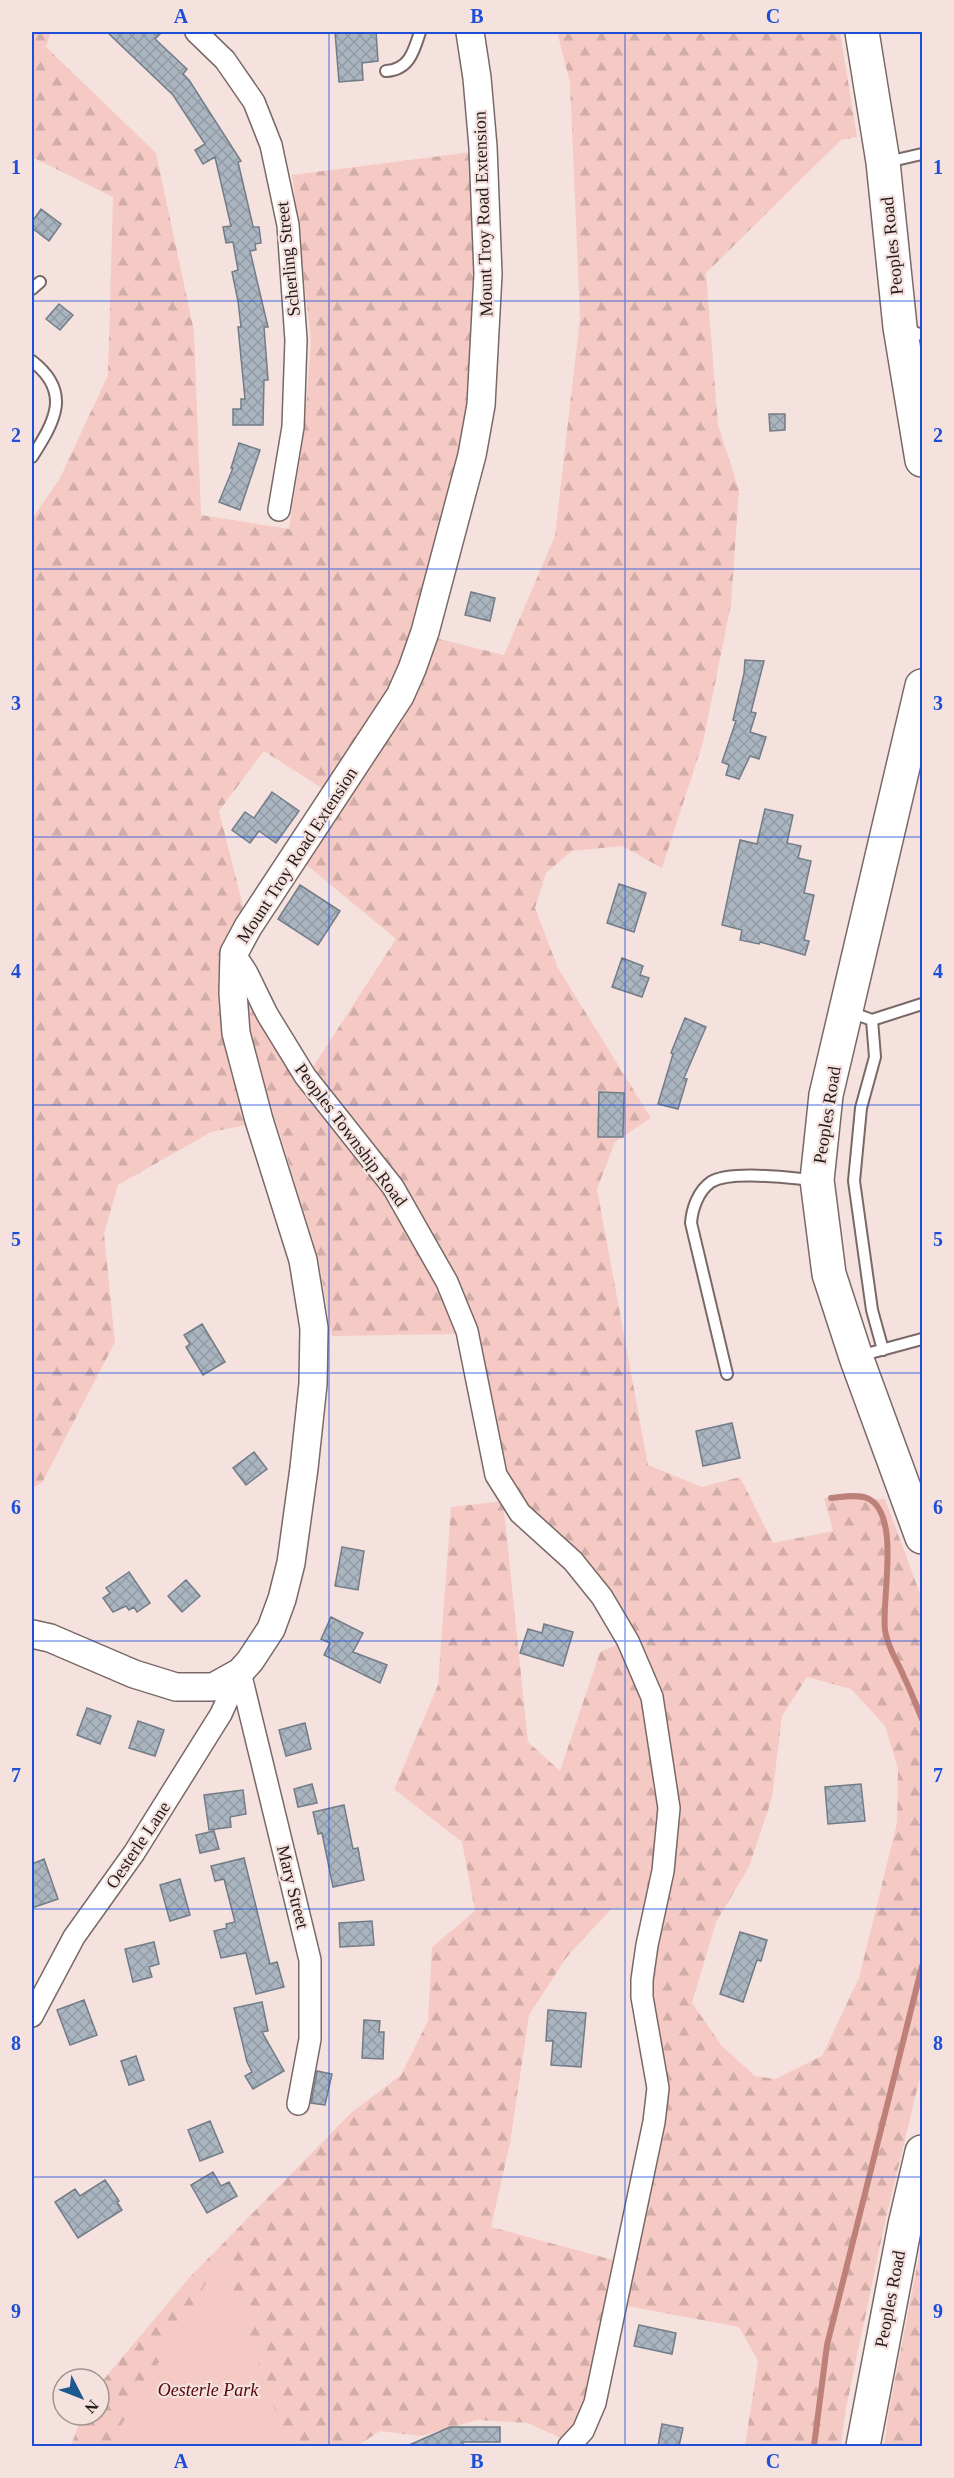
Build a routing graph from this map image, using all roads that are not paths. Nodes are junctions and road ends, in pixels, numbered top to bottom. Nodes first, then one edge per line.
1 (196, 32) edge
2 (420, 32) edge
3 (470, 32) edge
4 (862, 32) edge
5 (386, 71) dead end
6 (922, 154) edge
7 (884, 162) junction
8 (911, 331) edge
9 (32, 361) edge
10 (32, 456) edge
11 (922, 460) edge
12 (279, 510) dead end
13 (922, 686) edge
14 (234, 953) junction
15 (922, 1004) edge
16 (860, 1016) junction
17 (817, 1180) junction
18 (922, 1339) edge
19 (870, 1353) junction
20 (727, 1374) dead end
21 (922, 1537) edge
22 (32, 1634) edge
23 (240, 1672) junction
24 (32, 2016) edge
25 (298, 2104) dead end
26 (922, 2152) edge
27 (568, 2446) edge
28 (863, 2446) edge

1 - 12 street, Scherling Street
2 - 5 lane
3 - 14 street, Mount Troy Road Extension
4 - 7 main road, Peoples Road
6 - 7 lane
7 - 8 main road, Peoples Road
8 - 11 main road, Peoples Road
9 - 10 lane
13 - 16 main road, Peoples Road
14 - 23 street, Mount Troy Road Extension
14 - 27 street, Peoples Township Road
15 - 16 lane
16 - 17 main road, Peoples Road
16 - 19 lane
17 - 19 main road, Peoples Road
17 - 20 lane
18 - 19 lane
19 - 21 main road, Peoples Road
22 - 23 street, Mount Troy Road Extension
23 - 24 street, Oesterle Lane
23 - 25 street, Mary Street
26 - 28 main road, Peoples Road

